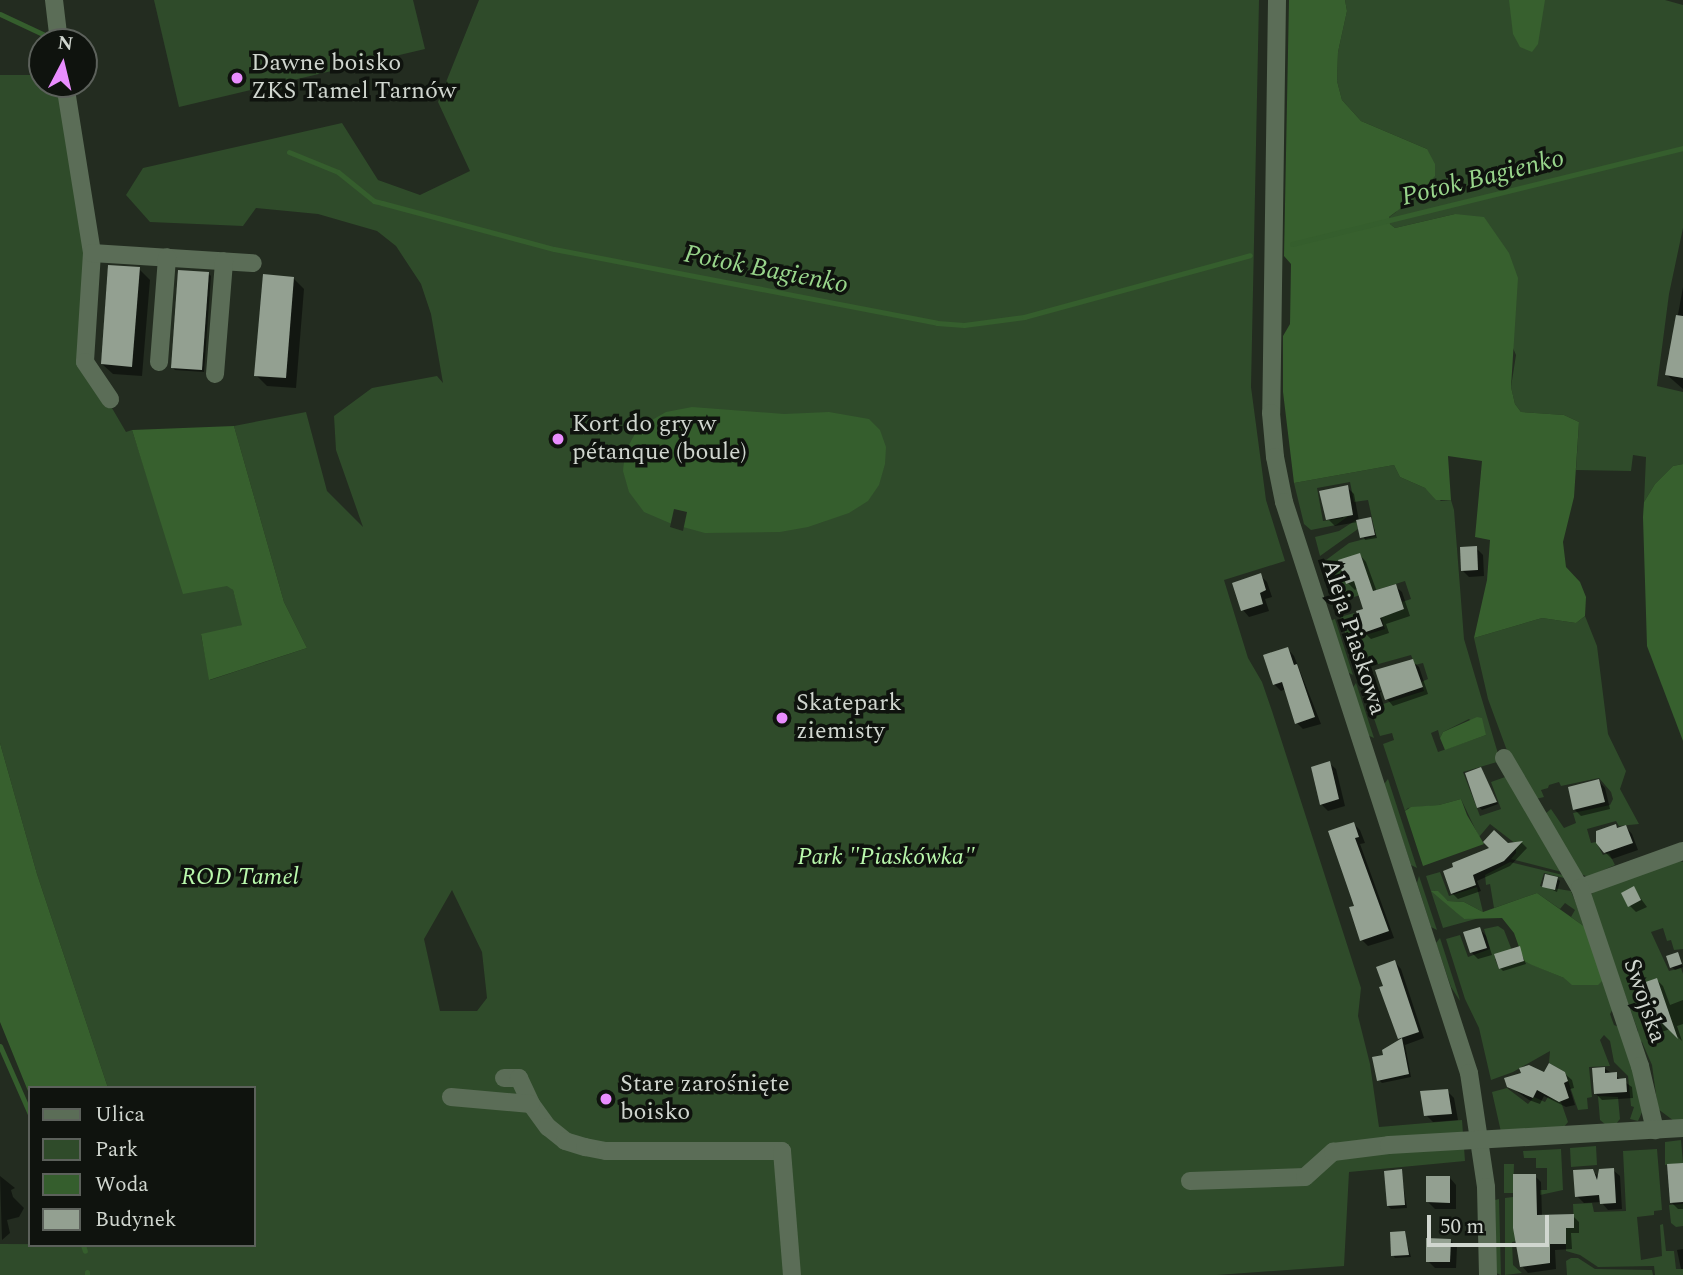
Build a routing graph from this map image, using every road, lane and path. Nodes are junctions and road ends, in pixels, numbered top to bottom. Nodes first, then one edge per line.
1 (54, 0) edge
2 (1277, 0) edge
3 (57, 28) edge
4 (68, 98) edge
5 (75, 138) junction
6 (56, 141) dead end
7 (92, 253) junction
8 (167, 257) junction
9 (225, 261) junction
10 (253, 263) dead end
11 (159, 362) dead end
12 (215, 374) dead end
13 (110, 398) dead end
14 (1504, 758) dead end
15 (1683, 852) edge
16 (1580, 888) junction
17 (511, 1078) dead end
18 (451, 1097) dead end
19 (534, 1108) junction
20 (1683, 1128) edge
21 (1655, 1130) junction
22 (1482, 1141) junction
23 (1190, 1181) dead end
24 (792, 1275) edge
25 (1488, 1275) edge

1 - 3 street
2 - 22 street, Aleja Piaskowa
4 - 5 street
5 - 6 street
5 - 7 street
7 - 8 street
7 - 13 street
8 - 9 street
8 - 11 street
9 - 10 street
9 - 12 street
14 - 16 street, Swojska
15 - 16 street
16 - 21 street, Swojska
17 - 19 street
18 - 19 street
19 - 24 street
20 - 21 street
21 - 22 street
22 - 23 street
22 - 25 street, Aleja Piaskowa

